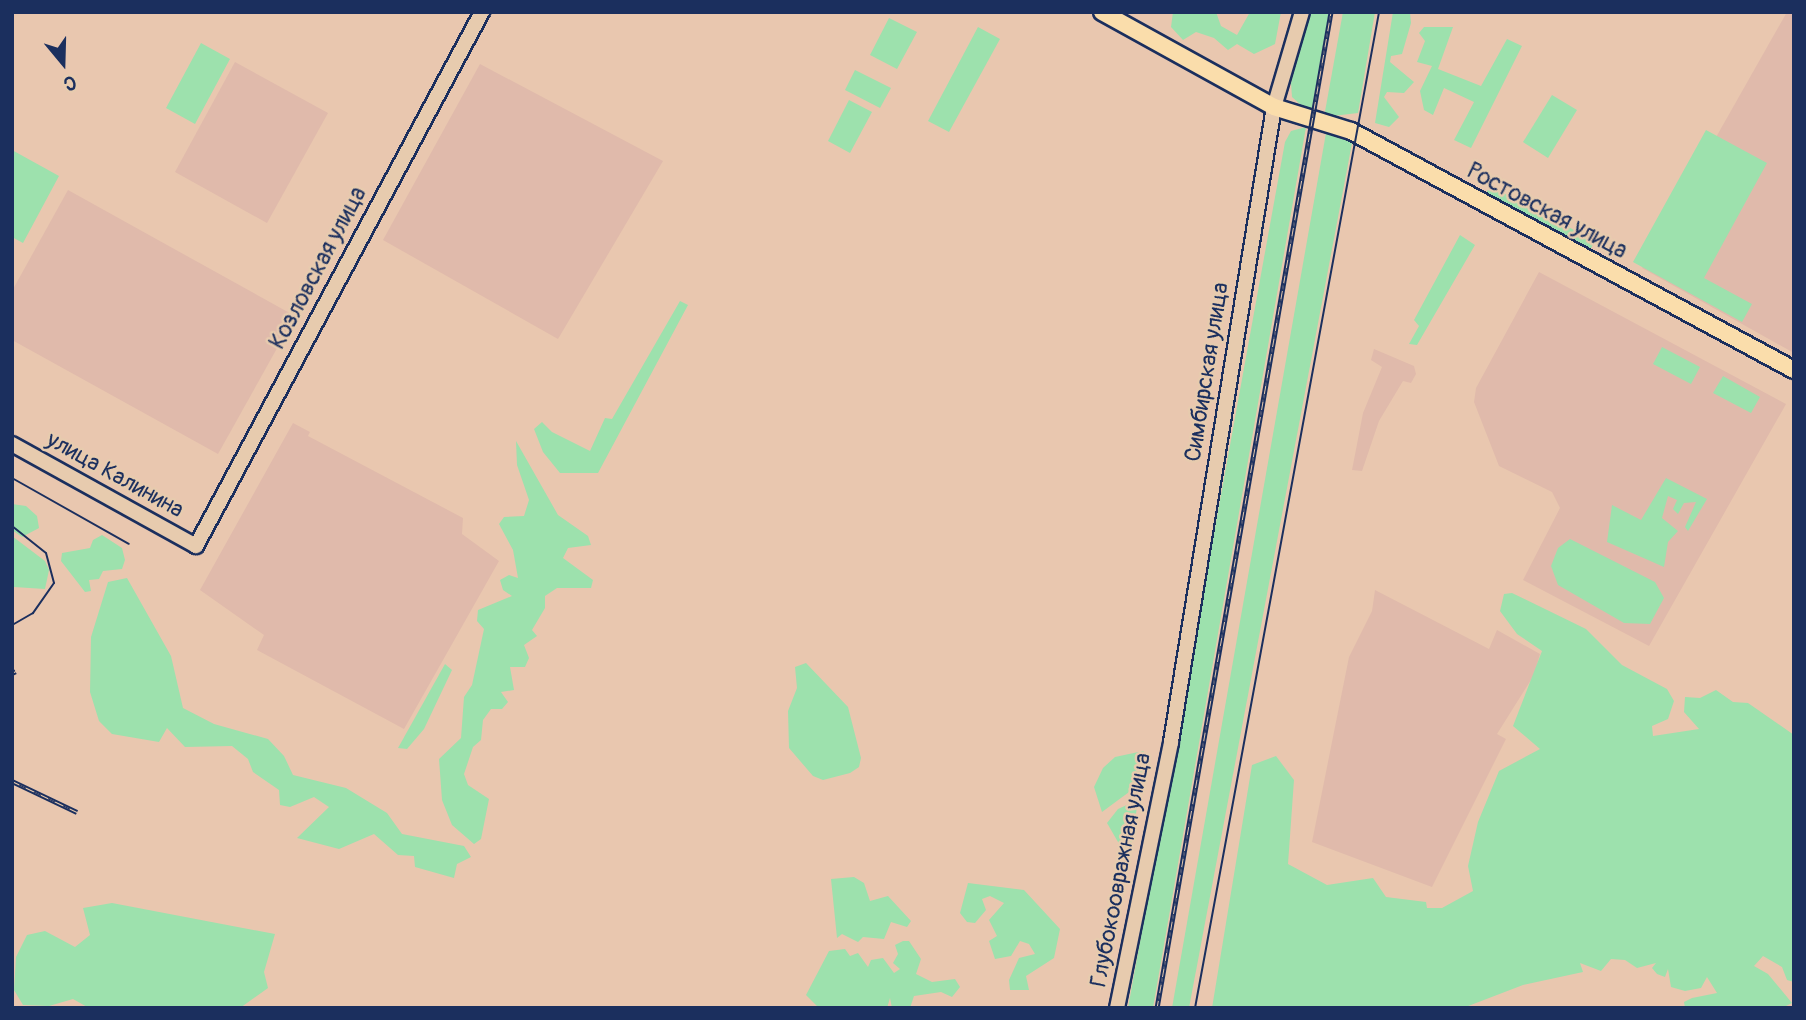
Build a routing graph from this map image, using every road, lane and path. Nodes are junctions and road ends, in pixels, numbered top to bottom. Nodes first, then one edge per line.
1 (482, 12) edge
2 (1102, 12) edge
3 (1302, 12) edge
4 (1274, 107) junction
5 (1794, 370) edge
6 (12, 444) edge
7 (196, 546) joint
8 (1171, 742) joint
9 (1117, 1008) edge

1 - 7 main road, Козловская улица
2 - 4 main road, Ростовская улица
3 - 4 main road, Симбирская улица
4 - 5 main road, Ростовская улица
4 - 8 main road, Симбирская улица
6 - 7 main road, улица Калинина
8 - 9 main road, Глубокоовражная улица

